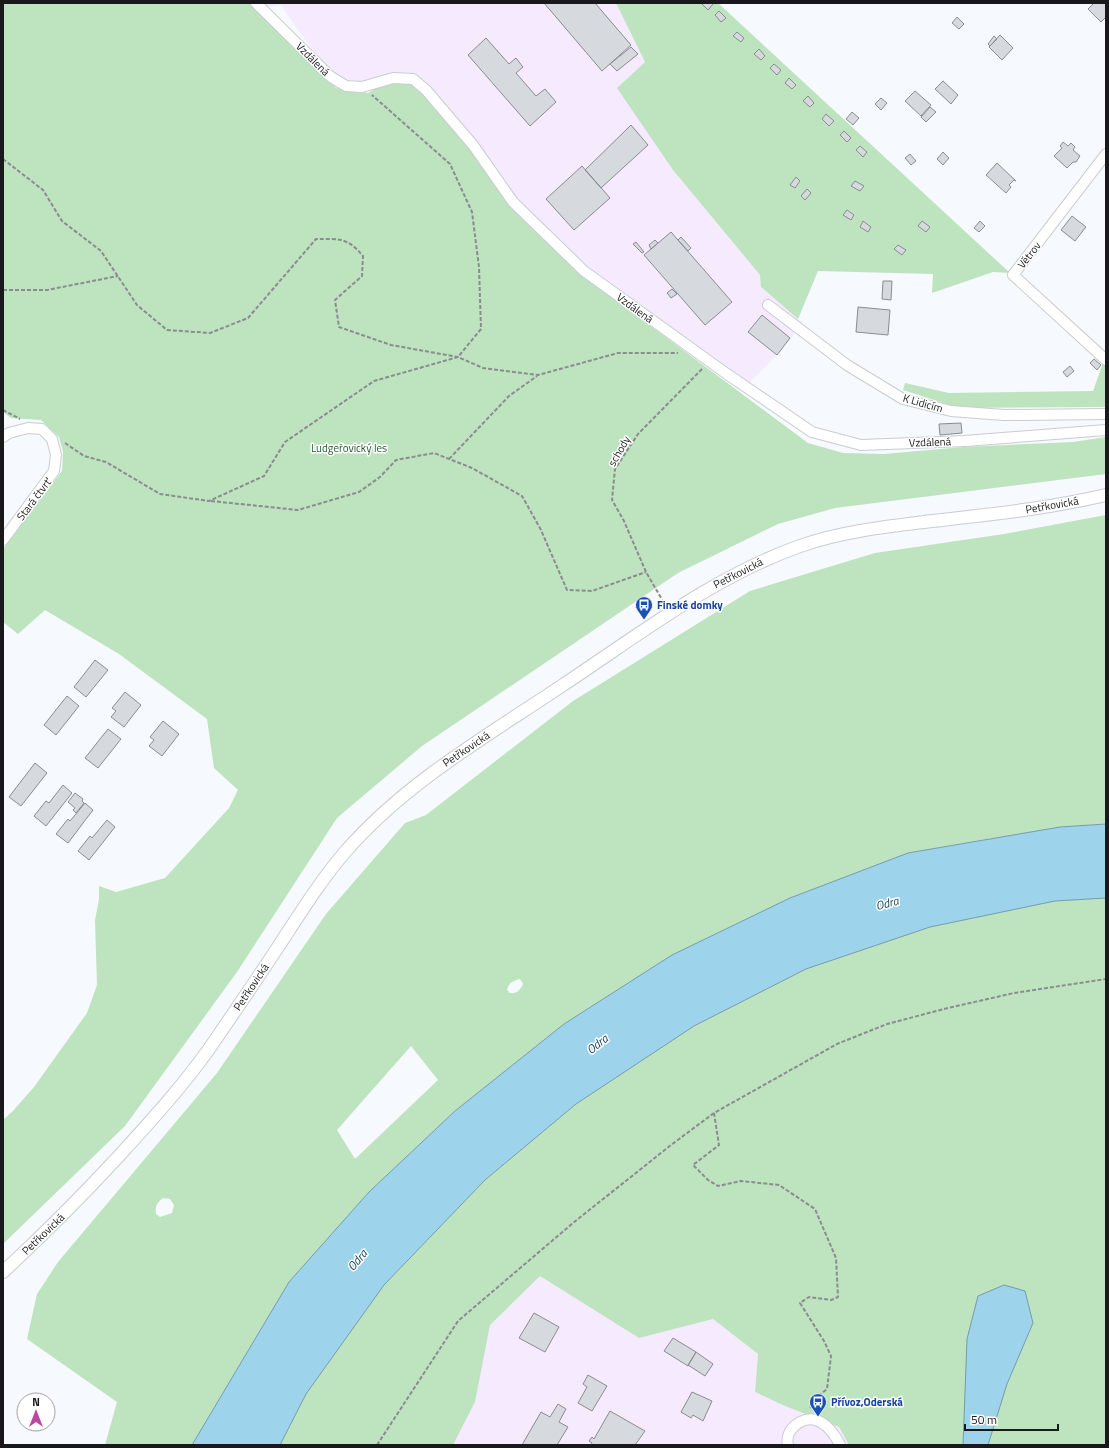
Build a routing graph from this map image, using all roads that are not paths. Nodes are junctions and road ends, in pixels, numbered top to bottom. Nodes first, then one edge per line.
1 (256, 3) edge
2 (1106, 154) edge
3 (768, 305) dead end
4 (1106, 360) edge
5 (1106, 414) edge
6 (1106, 430) edge
7 (3, 437) edge
8 (1106, 495) edge
9 (3, 540) edge
10 (3, 1272) edge
11 (788, 1445) edge
12 (840, 1445) edge

1 - 6 street, Vzdálená
2 - 4 street, Větrov
3 - 5 street, K Lidicím
7 - 9 street, Stará čtvrť
8 - 10 street, Petřkovická
11 - 12 street

